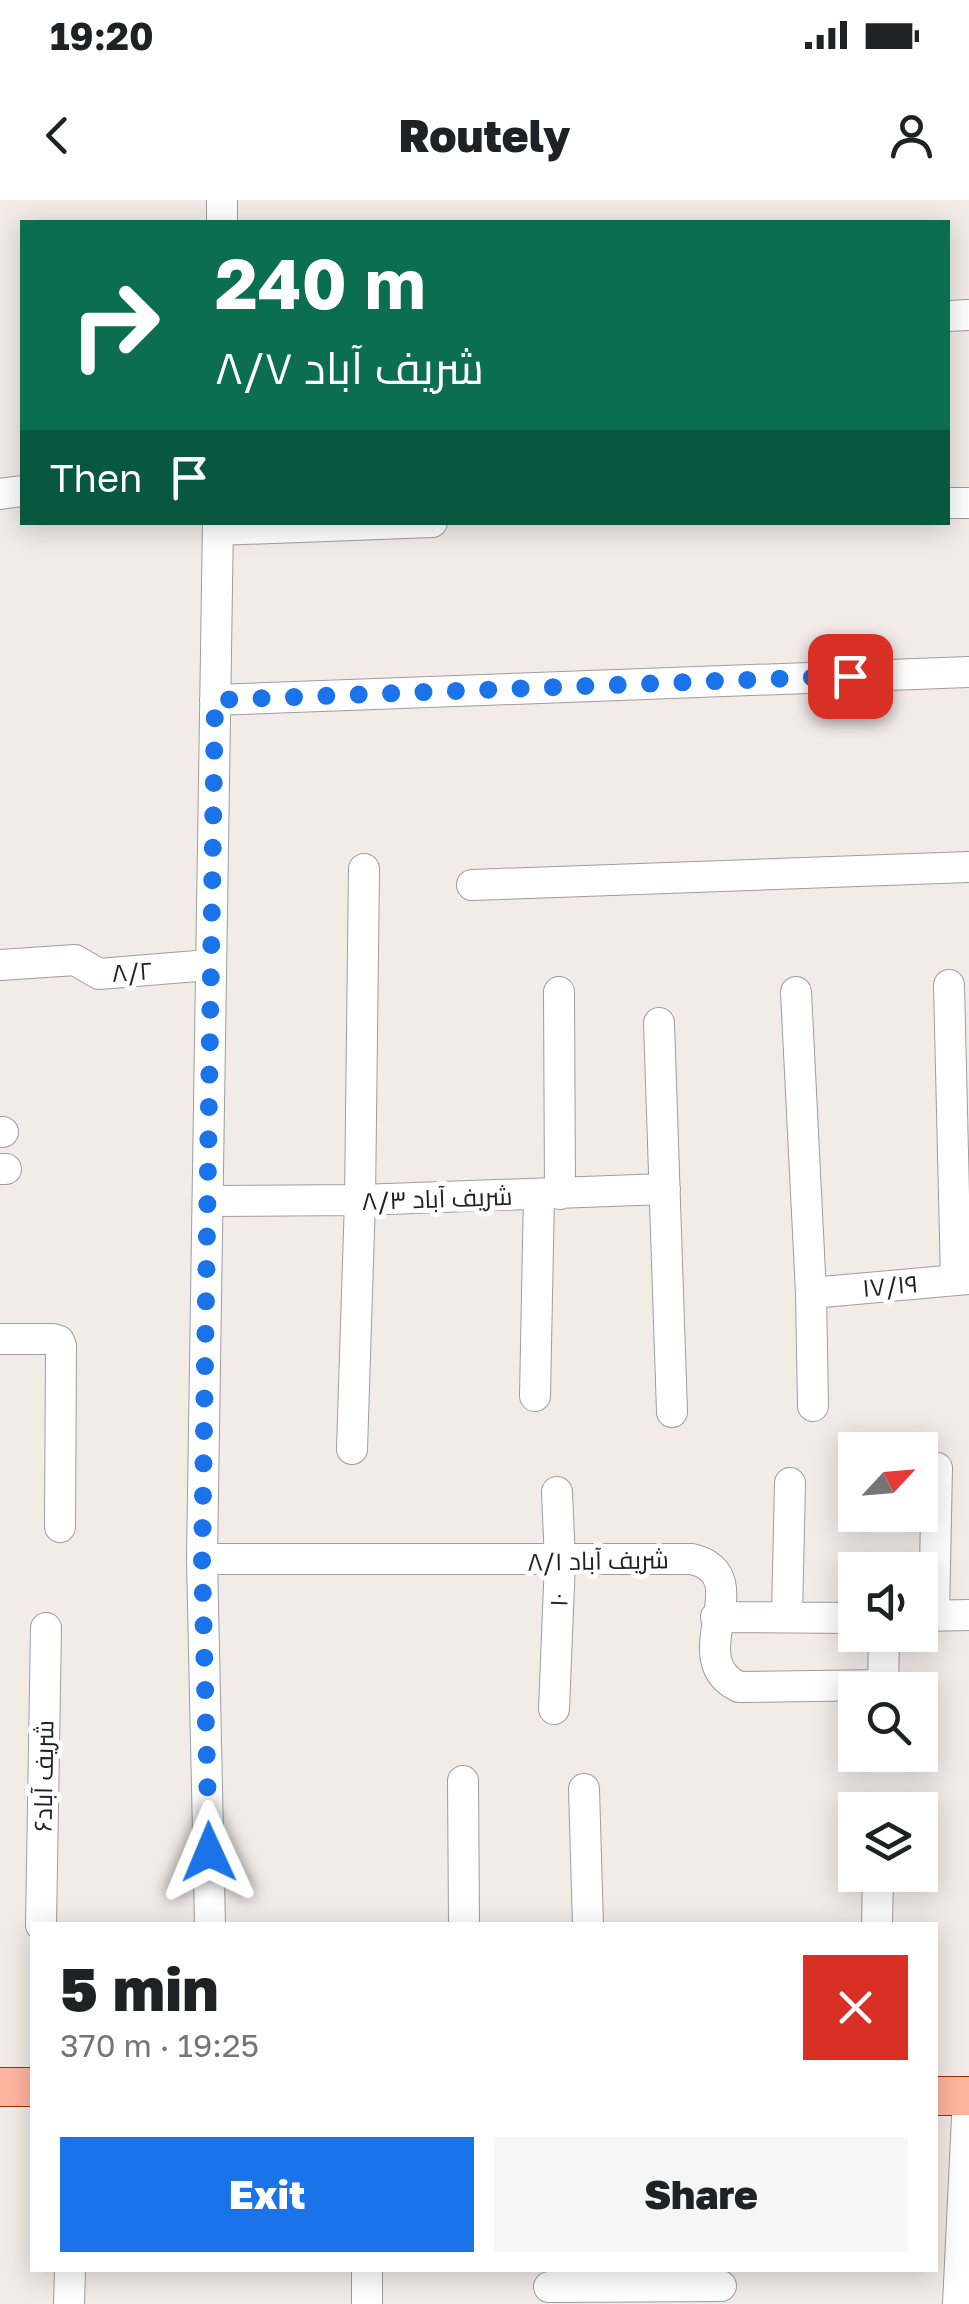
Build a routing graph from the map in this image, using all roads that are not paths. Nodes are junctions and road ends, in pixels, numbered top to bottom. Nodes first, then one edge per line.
1 (272, 525) edge
2 (218, 526) edge
3 (969, 672) edge
4 (215, 700) junction
5 (969, 866) edge
6 (364, 869) dead end
7 (472, 885) dead end
8 (0, 965) edge
9 (210, 966) junction
10 (949, 985) dead end
11 (559, 992) dead end
12 (796, 992) dead end
13 (659, 1023) dead end
14 (665, 1189) junction
15 (550, 1194) junction
16 (360, 1200) junction
17 (209, 1201) junction
18 (963, 1279) edge
19 (810, 1292) junction
20 (0, 1339) edge
21 (535, 1396) dead end
22 (813, 1406) dead end
23 (672, 1412) dead end
24 (352, 1449) dead end
25 (790, 1483) dead end
26 (557, 1492) dead end
27 (60, 1527) dead end
28 (202, 1560) junction
29 (560, 1561) junction
30 (969, 1615) edge
31 (787, 1616) junction
32 (938, 1616) edge
33 (716, 1617) junction
34 (838, 1618) edge
35 (46, 1628) dead end
36 (838, 1687) edge
37 (554, 1709) dead end
38 (463, 1781) dead end
39 (584, 1789) dead end
40 (878, 1892) edge
41 (41, 1922) edge
42 (210, 1922) edge
43 (464, 1922) edge
44 (588, 1922) edge
45 (877, 1922) edge
46 (0, 2087) edge
47 (30, 2088) edge
48 (938, 2096) edge
49 (969, 2096) edge
50 (70, 2272) edge
51 (367, 2272) edge
52 (549, 2287) dead end
53 (721, 2287) edge
54 (69, 2304) edge
55 (366, 2304) edge
56 (958, 2304) edge

1 - 2 street
2 - 4 street
3 - 4 street
4 - 9 street
5 - 7 street
6 - 16 street
8 - 9 street, ۸/۲
9 - 17 street
10 - 18 street
11 - 15 street
12 - 19 street
13 - 14 street
14 - 15 street, شریف آباد ۸/۳
14 - 23 street
15 - 16 street, شریف آباد ۸/۳
15 - 21 street
16 - 17 street, شریف آباد ۸/۳
16 - 24 street
17 - 28 street
18 - 19 street, ۱۷/۱۹
19 - 22 street
20 - 27 street
25 - 31 street
26 - 29 street, ۱۰
28 - 29 street, شریف آباد ۸/۱
28 - 42 street
29 - 33 street, شریف آباد ۸/۱
29 - 37 street, ۱۰
30 - 32 street
31 - 33 street
31 - 34 street
33 - 36 street, شریف آباد ۸/۱
35 - 41 street, شریف آباد۶
38 - 43 street
39 - 44 street
40 - 45 street
46 - 47 main road
48 - 49 main road
49 - 56 street
50 - 54 street
51 - 55 street
52 - 53 street

